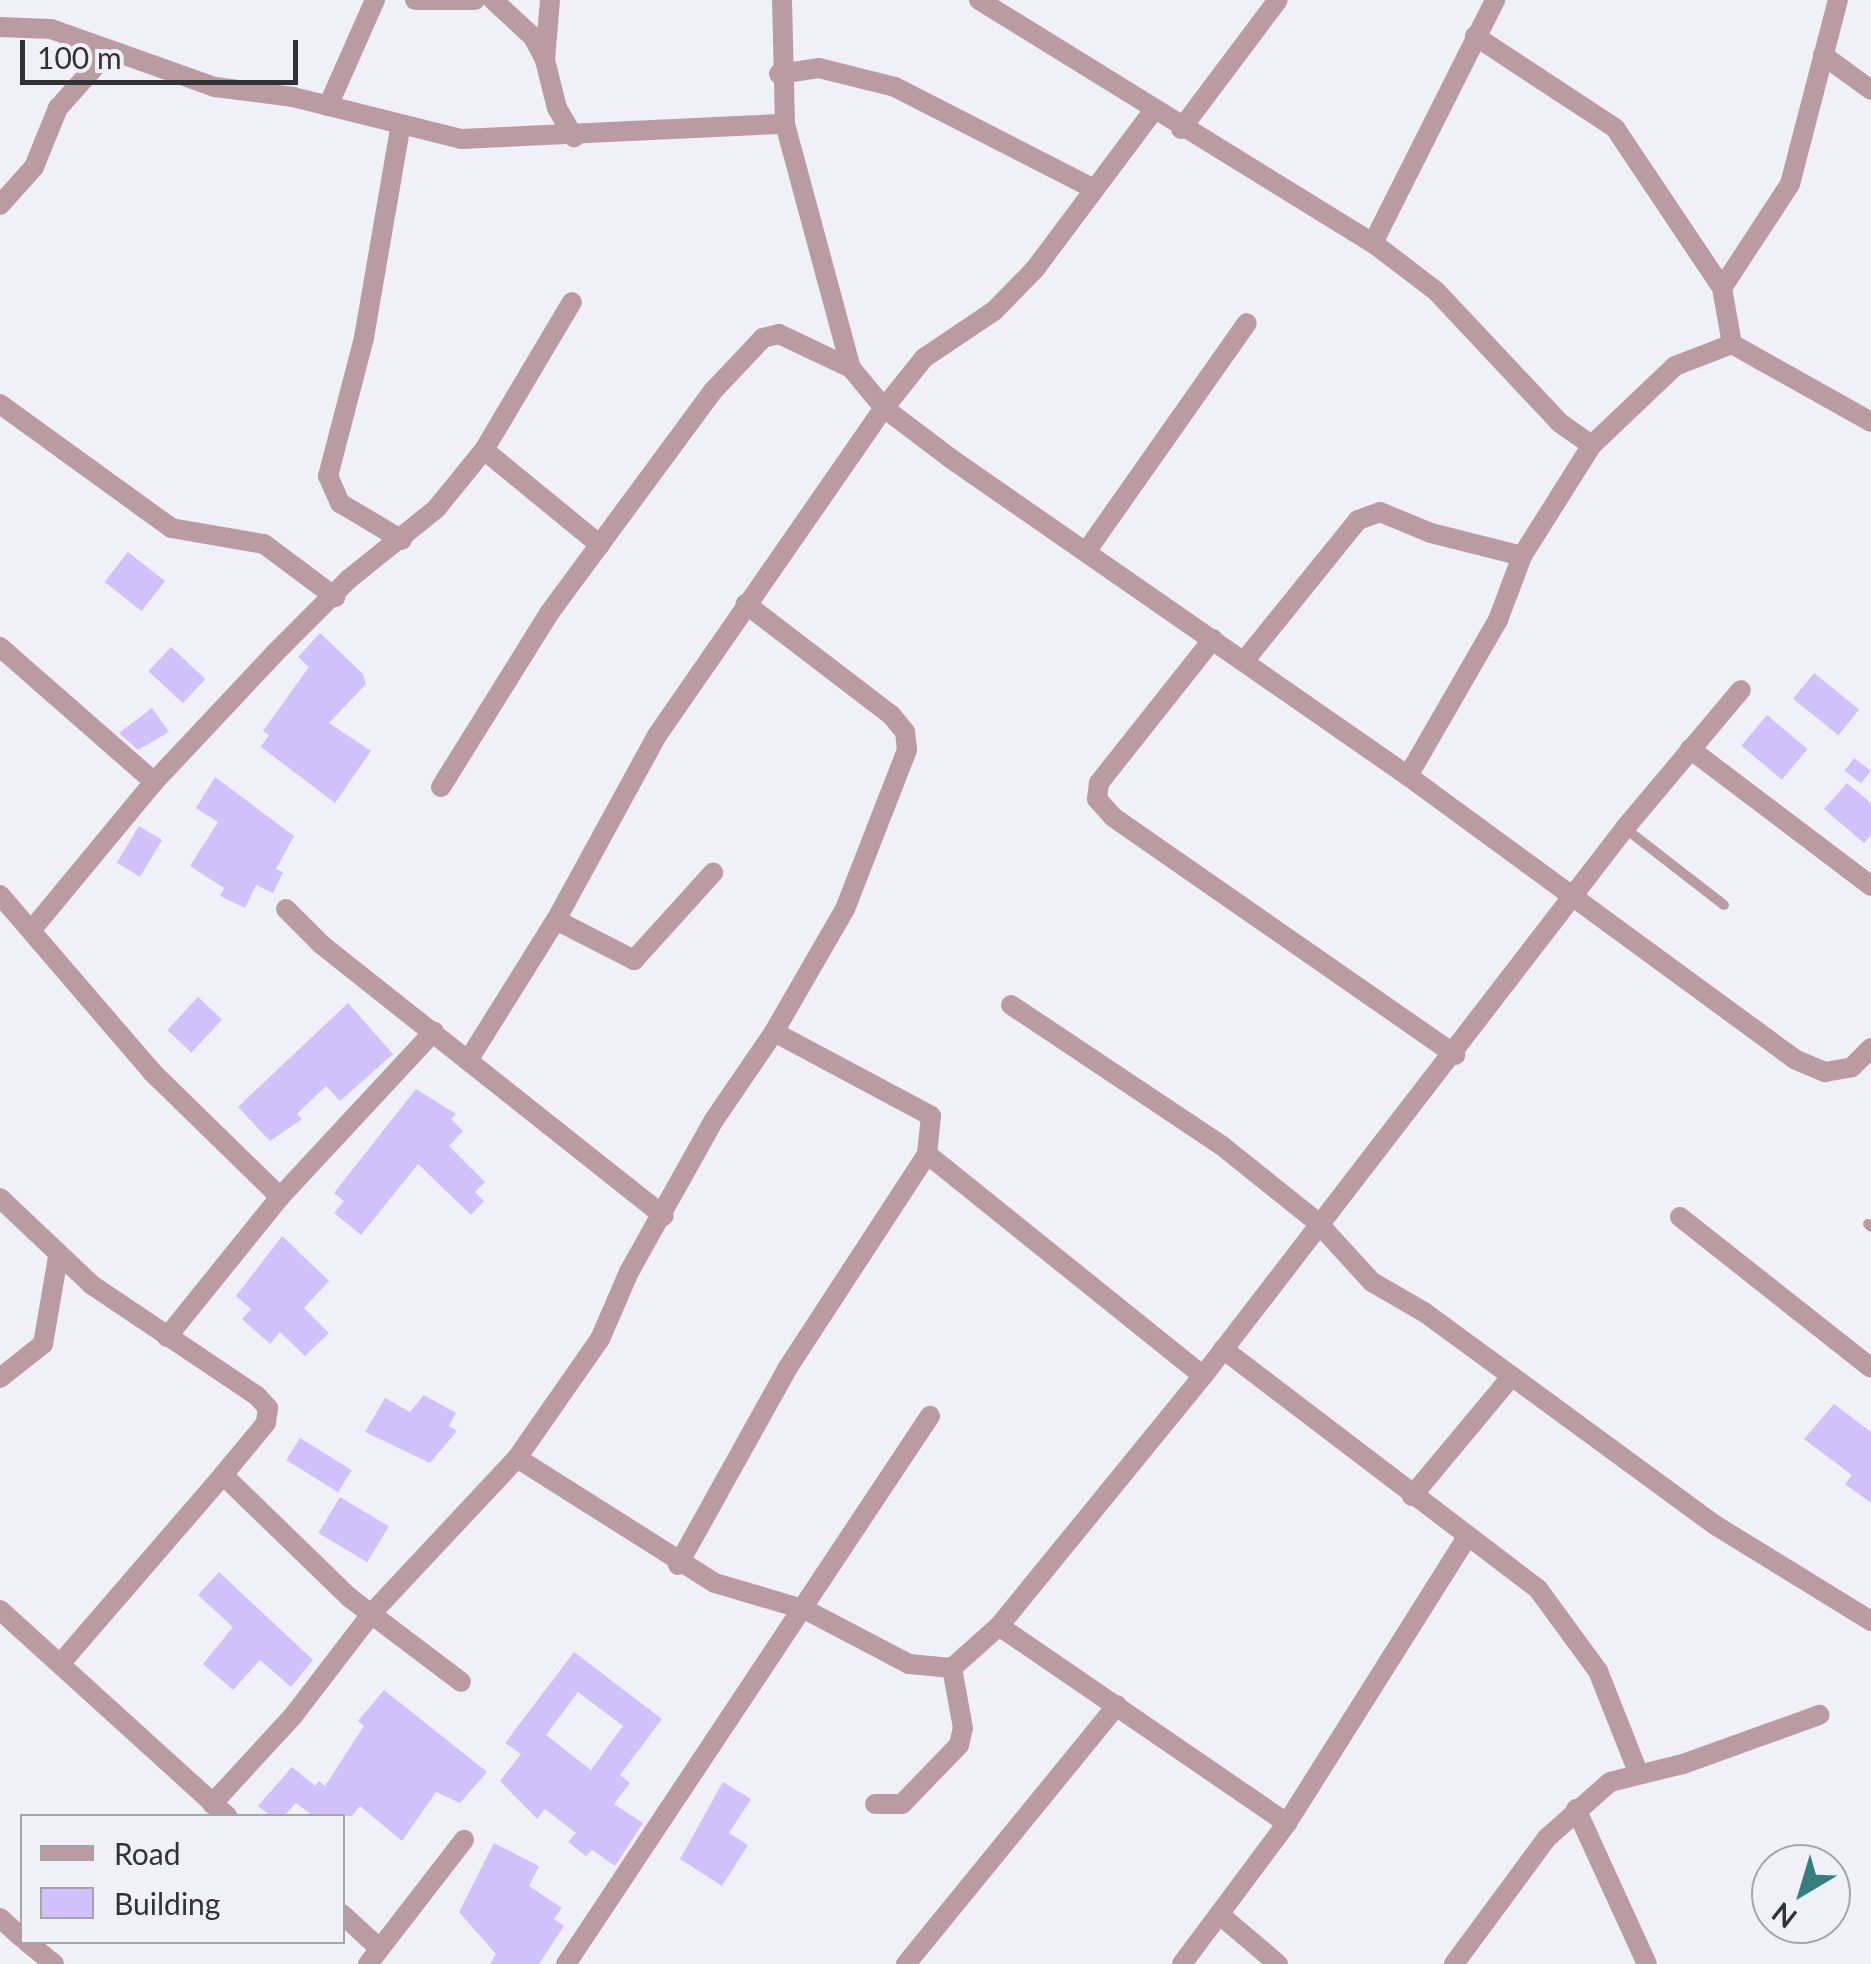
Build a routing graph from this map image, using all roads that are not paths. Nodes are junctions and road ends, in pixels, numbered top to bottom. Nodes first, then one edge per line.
1 (374, 0) edge
2 (415, 0) edge
3 (474, 0) edge
4 (493, 0) edge
5 (550, 0) edge
6 (782, 0) edge
7 (979, 0) edge
8 (1278, 0) edge
9 (1838, 0) edge
10 (1493, 1) edge
11 (0, 27) edge
12 (1475, 36) junction
13 (108, 52) junction
14 (1823, 55) junction
15 (545, 60) junction
16 (779, 74) junction
17 (1871, 90) edge
18 (328, 106) junction
19 (1153, 111) junction
20 (785, 124) junction
21 (400, 129) junction
22 (1181, 129) junction
23 (574, 138) junction
24 (1094, 189) junction
25 (0, 206) edge
26 (1373, 243) junction
27 (1722, 288) junction
28 (572, 302) dead end
29 (1247, 323) dead end
30 (1732, 344) junction
31 (851, 368) junction
32 (0, 404) edge
33 (884, 408) junction
34 (1871, 422) edge
35 (1592, 446) junction
36 (484, 450) junction
37 (402, 540) junction
38 (600, 545) junction
39 (1088, 550) junction
40 (1522, 556) junction
41 (334, 597) junction
42 (746, 604) junction
43 (1213, 639) junction
44 (0, 647) edge
45 (1245, 660) junction
46 (1741, 690) dead end
47 (1690, 749) junction
48 (1408, 776) junction
49 (154, 782) junction
50 (441, 787) dead end
51 (1625, 828) junction
52 (713, 873) dead end
53 (1871, 886) edge
54 (0, 895) edge
55 (1570, 898) junction
56 (1724, 905) dead end
57 (286, 909) dead end
58 (556, 920) junction
59 (34, 928) junction
60 (1011, 1006) dead end
61 (434, 1032) junction
62 (774, 1032) junction
63 (1871, 1048) edge
64 (1455, 1055) junction
65 (469, 1059) junction
66 (927, 1154) junction
67 (280, 1197) junction
68 (0, 1198) edge
69 (664, 1216) junction
70 (1680, 1217) dead end
71 (1317, 1222) junction
72 (58, 1258) junction
73 (167, 1337) junction
74 (1223, 1349) junction
75 (1871, 1368) edge
76 (1202, 1376) junction
77 (1512, 1376) junction
78 (0, 1378) edge
79 (930, 1416) dead end
80 (518, 1458) junction
81 (223, 1475) junction
82 (1412, 1496) junction
83 (1466, 1539) junction
84 (678, 1565) junction
85 (0, 1610) edge
86 (806, 1610) junction
87 (372, 1613) junction
88 (1871, 1621) edge
89 (998, 1626) junction
90 (60, 1664) junction
91 (952, 1668) junction
92 (461, 1682) dead end
93 (1116, 1705) junction
94 (1819, 1715) dead end
95 (1638, 1772) junction
96 (875, 1804) dead end
97 (1576, 1809) junction
98 (219, 1810) edge
99 (1287, 1823) junction
100 (464, 1840) dead end
101 (1220, 1916) junction
102 (0, 1918) edge
103 (345, 1918) edge
104 (20, 1936) edge
105 (30, 1944) edge
106 (374, 1956) edge
107 (52, 1963) edge
108 (566, 1964) edge
109 (906, 1964) edge
110 (1182, 1964) edge
111 (1278, 1964) edge
112 (1454, 1964) edge
113 (1647, 1964) edge

1 - 18 street
2 - 3 street
4 - 15 street
5 - 15 street
6 - 16 street
7 - 19 street
8 - 22 street
9 - 14 street
10 - 12 street
11 - 13 street
12 - 26 street
12 - 27 street
13 - 18 street
13 - 25 street
14 - 17 street
14 - 27 street
15 - 23 street
16 - 20 street
16 - 24 street
18 - 21 street
19 - 22 street
19 - 24 street
20 - 23 street
20 - 31 street
21 - 23 street
21 - 37 street
22 - 26 street
24 - 33 street
26 - 35 street
27 - 30 street
28 - 36 street
29 - 39 street
30 - 34 street
30 - 35 street
31 - 33 street
31 - 38 street
32 - 41 street
33 - 39 street
33 - 42 street
35 - 40 street
36 - 37 street
36 - 38 street
37 - 41 street
38 - 50 street
39 - 43 street
40 - 45 street
40 - 48 street
41 - 49 street
42 - 58 street
42 - 62 street
43 - 45 street
43 - 64 street
44 - 49 street
45 - 48 street
46 - 47 street
47 - 51 street
47 - 53 street
48 - 55 street
49 - 59 street
51 - 55 street
51 - 56 lane
52 - 58 street
54 - 59 street
55 - 63 street
55 - 64 street
57 - 61 street
58 - 65 street
59 - 67 street
60 - 71 street
61 - 65 street
61 - 67 street
62 - 66 street
62 - 69 street
64 - 71 street
65 - 69 street
66 - 76 street
66 - 84 street
67 - 73 street
68 - 72 street
69 - 80 street
70 - 75 street
71 - 74 street
71 - 77 street
72 - 73 street
72 - 78 street
73 - 81 street
74 - 76 street
74 - 82 street
76 - 89 street
77 - 82 street
77 - 88 street
79 - 86 street
80 - 84 street
80 - 87 street
81 - 87 street
81 - 90 street
82 - 83 street
83 - 95 street
83 - 99 street
84 - 86 street
85 - 90 street
86 - 91 street
86 - 108 street
87 - 92 street
87 - 98 street
89 - 91 street
89 - 93 street
90 - 98 street
91 - 96 street
93 - 99 street
93 - 109 street
94 - 95 street
95 - 97 street
97 - 112 street
97 - 113 street
99 - 101 street
100 - 106 street
101 - 110 street
101 - 111 street
102 - 104 street
103 - 106 street
105 - 107 street

